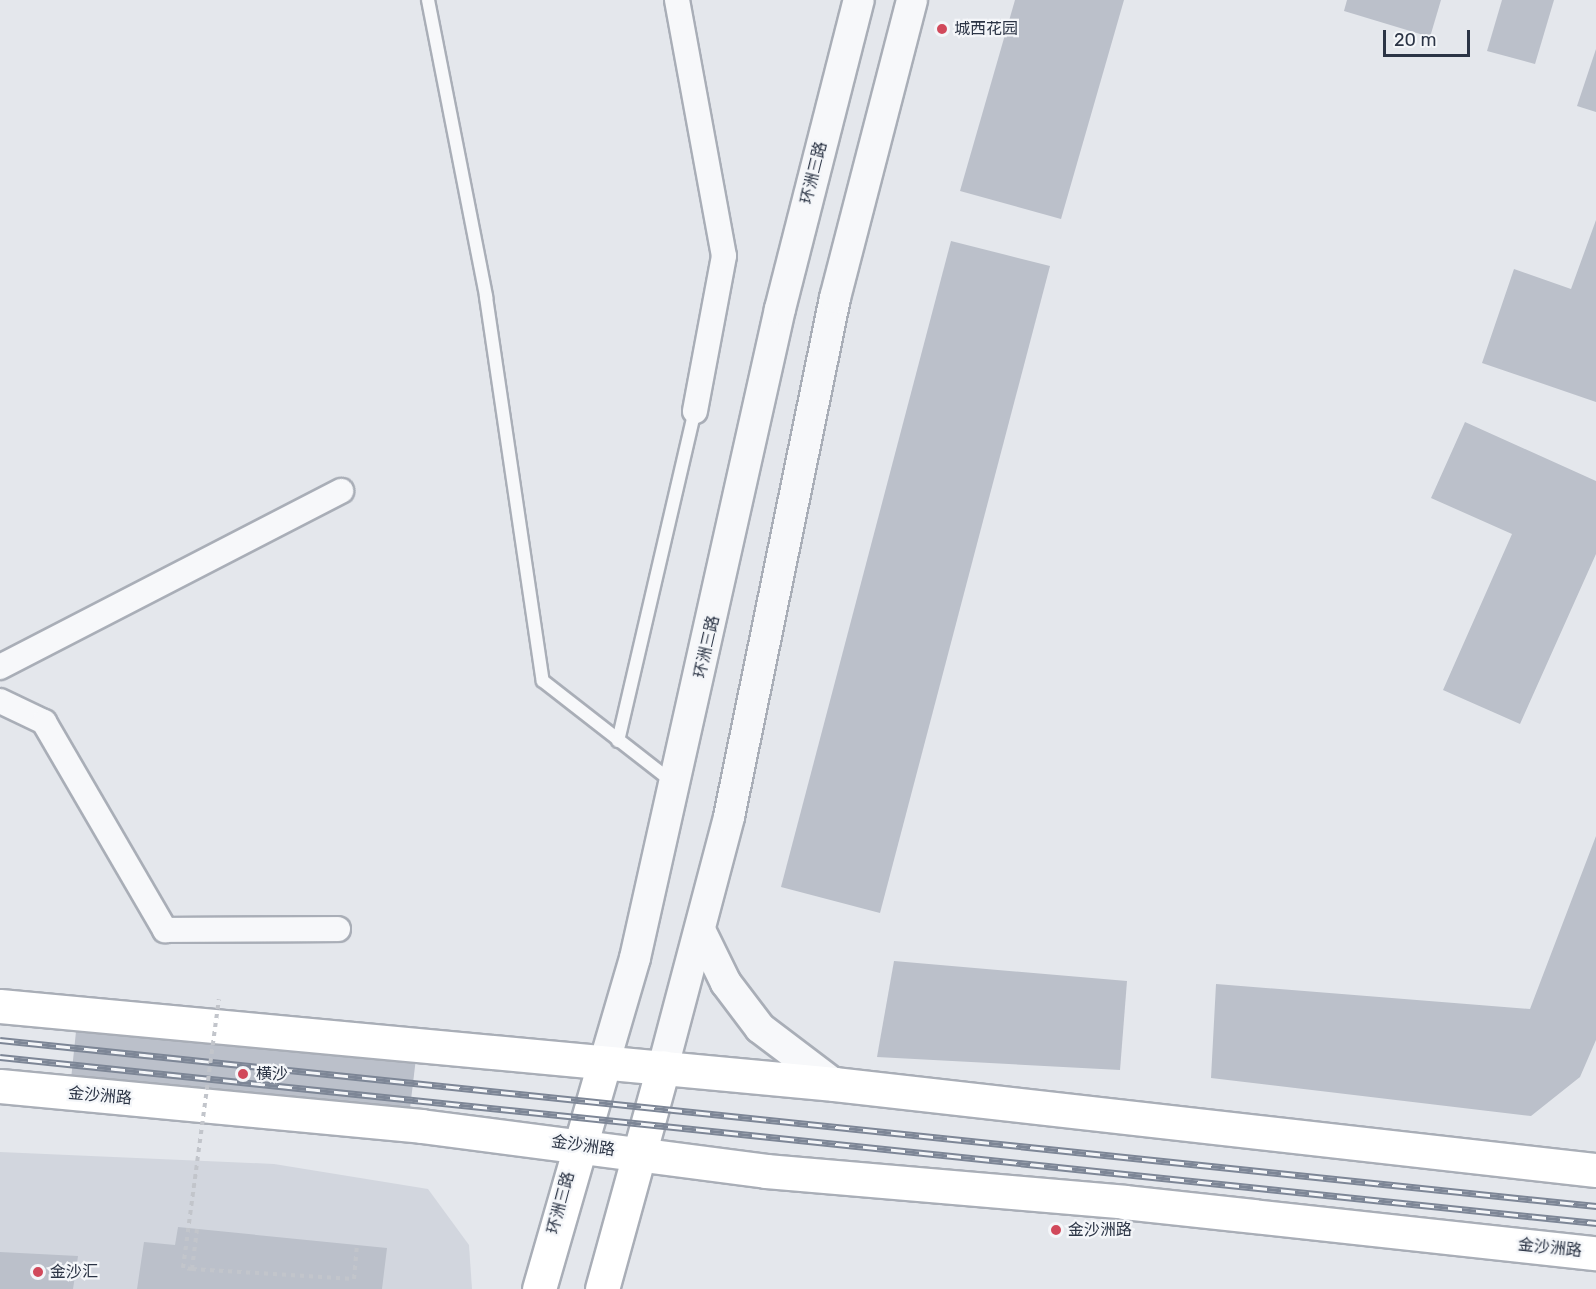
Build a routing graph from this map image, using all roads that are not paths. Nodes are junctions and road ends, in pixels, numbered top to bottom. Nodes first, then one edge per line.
1 (428, 0) edge
2 (677, 0) edge
3 (859, 0) edge
4 (912, 0) edge
5 (694, 411) joint
6 (341, 491) dead end
7 (0, 667) edge
8 (0, 701) edge
9 (618, 741) junction
10 (675, 784) junction
11 (338, 928) dead end
12 (700, 930) junction
13 (0, 1006) edge
14 (604, 1064) junction
15 (663, 1067) junction
16 (834, 1084) junction
17 (0, 1086) edge
18 (577, 1145) junction
19 (639, 1154) junction
20 (1594, 1169) edge
21 (1596, 1253) edge
22 (539, 1289) edge
23 (602, 1289) edge

1 - 9 lane
2 - 5 street
3 - 10 street, 环洲三路
4 - 12 street
5 - 9 lane
6 - 7 street
8 - 11 street
9 - 10 lane
10 - 14 street, 环洲三路
12 - 15 street
12 - 16 street
13 - 14 main road
14 - 15 main road
14 - 18 main road, 环洲三路
15 - 16 main road
15 - 19 main road
16 - 20 main road
17 - 18 main road, 金沙洲路
18 - 19 main road, 金沙洲路
18 - 22 main road, 环洲三路
19 - 21 main road, 金沙洲路
19 - 23 main road

